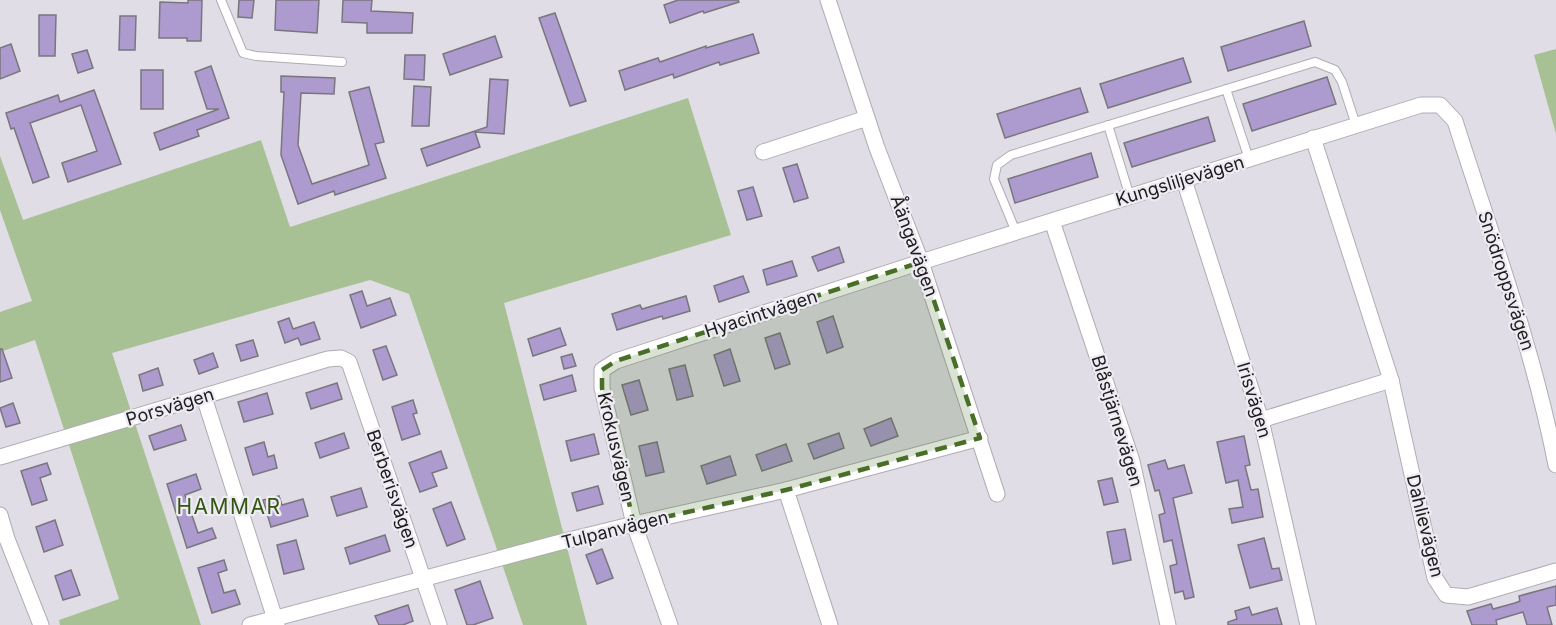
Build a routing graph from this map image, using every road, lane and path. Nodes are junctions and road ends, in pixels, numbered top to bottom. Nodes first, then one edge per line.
1 (221, 0) edge
2 (828, 0) edge
3 (342, 62) dead end
4 (1226, 89) junction
5 (1440, 105) joint
6 (867, 118) junction
7 (1108, 125) junction
8 (1356, 125) junction
9 (1313, 138) junction
10 (763, 152) dead end
11 (1248, 159) junction
12 (1184, 180) junction
13 (1130, 196) junction
14 (1052, 221) junction
15 (1017, 232) junction
16 (921, 262) junction
17 (341, 358) joint
18 (602, 370) joint
19 (1391, 380) junction
20 (204, 397) junction
21 (1261, 420) junction
22 (980, 438) junction
23 (0, 457) edge
24 (1556, 465) edge
25 (786, 490) junction
26 (998, 494) dead end
27 (0, 515) edge
28 (634, 524) junction
29 (4, 540) edge
30 (1556, 571) edge
31 (423, 580) junction
32 (276, 621) edge
33 (41, 625) edge
34 (250, 625) edge
35 (439, 625) edge
36 (670, 625) edge
37 (830, 625) edge
38 (1168, 625) edge
39 (1308, 625) edge

1 - 3 lane
2 - 6 street, Åängavägen
4 - 7 lane
4 - 8 lane
4 - 11 lane
5 - 8 street, Kungsliljevägen
5 - 24 street, Snödroppsvägen
6 - 10 street
6 - 16 street, Åängavägen
7 - 13 lane
7 - 15 lane
8 - 9 street, Kungsliljevägen
9 - 11 street, Kungsliljevägen
9 - 19 street, Dahlievägen
11 - 12 street, Kungsliljevägen
12 - 13 street, Kungsliljevägen
12 - 21 street, Irisvägen
13 - 14 street, Kungsliljevägen
14 - 15 street, Kungsliljevägen
14 - 38 street, Blåstjärnevägen
15 - 16 street, Kungsliljevägen
16 - 18 street, Hyacintvägen
16 - 22 street, Åängavägen
17 - 20 street, Porsvägen
17 - 31 street, Berberisvägen
18 - 28 street, Krokusvägen
19 - 21 street
19 - 30 street, Dahlievägen
20 - 23 street, Porsvägen
20 - 32 street
21 - 39 street, Irisvägen
22 - 25 street, Tulpanvägen
22 - 26 street, Åängavägen
25 - 28 street, Tulpanvägen
25 - 37 street
27 - 29 street
28 - 31 street, Tulpanvägen
28 - 36 street, Krokusvägen
29 - 33 street
31 - 32 street, Tulpanvägen
31 - 35 street, Berberisvägen
32 - 34 street, Tulpanvägen

